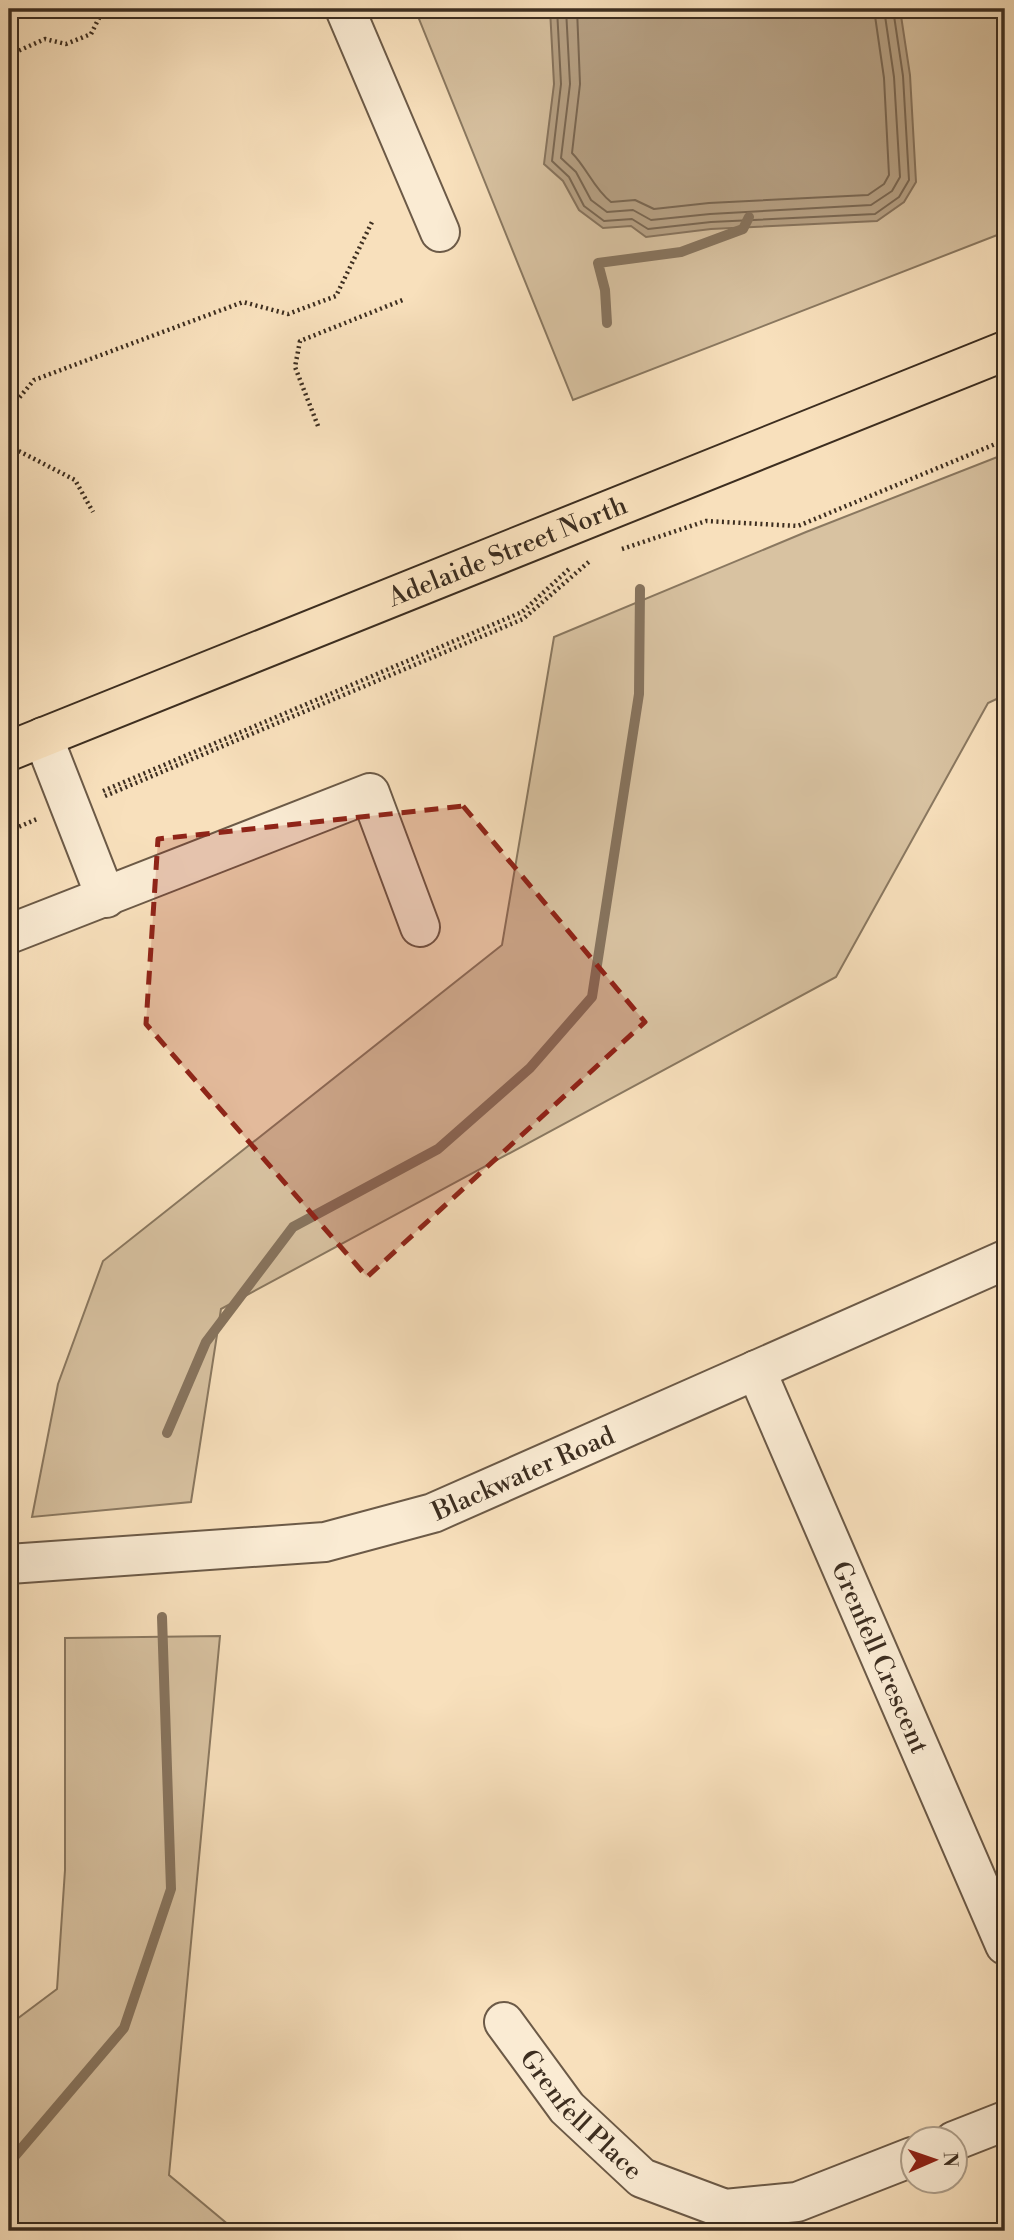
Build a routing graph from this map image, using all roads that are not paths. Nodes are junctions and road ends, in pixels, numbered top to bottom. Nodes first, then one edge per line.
1 (345, 9) edge
2 (440, 232) dead end
3 (1005, 351) edge
4 (26, 744) edge
5 (106, 898) junction
6 (421, 927) dead end
7 (9, 934) edge
8 (1005, 1260) edge
9 (756, 1370) junction
10 (9, 1564) edge
11 (1005, 1945) edge
12 (504, 2022) dead end
13 (1005, 2121) edge
14 (968, 2136) edge
15 (898, 2162) edge

1 - 2 street
3 - 4 main road, Adelaide Street North
4 - 5 street
5 - 6 street
5 - 7 street
8 - 9 street, Blackwater Road
9 - 10 street, Blackwater Road
9 - 11 street, Grenfell Crescent
12 - 15 street, Grenfell Place
13 - 14 street

